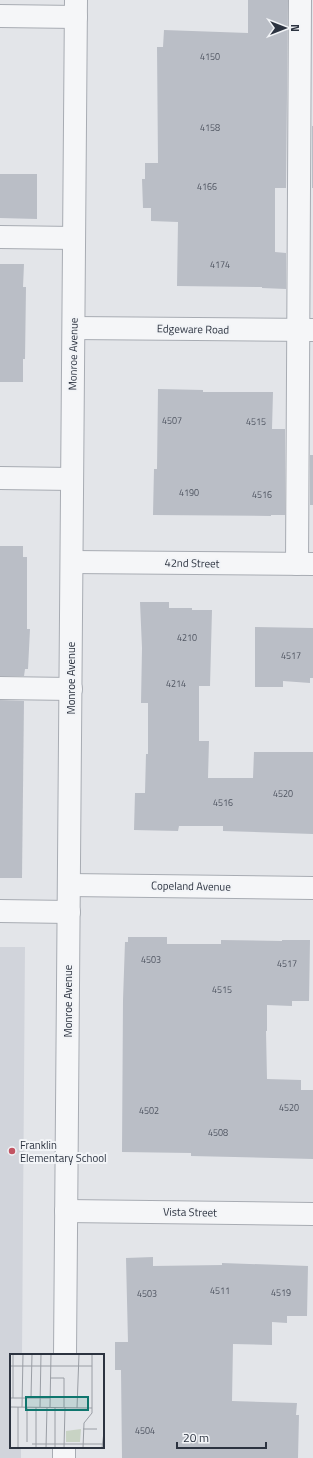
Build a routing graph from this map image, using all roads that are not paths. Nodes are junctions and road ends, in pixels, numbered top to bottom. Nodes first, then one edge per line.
1 (300, 0) edge
2 (76, 8) edge
3 (0, 16) edge
4 (306, 117) edge
5 (0, 237) edge
6 (74, 238) junction
7 (74, 328) junction
8 (305, 330) edge
9 (0, 478) edge
10 (72, 479) junction
11 (72, 562) junction
12 (305, 564) edge
13 (0, 688) edge
14 (71, 688) junction
15 (69, 885) junction
16 (313, 888) edge
17 (0, 911) edge
18 (69, 912) junction
19 (66, 1211) junction
20 (313, 1214) edge
21 (65, 1354) edge

1 - 4 street
2 - 3 street
2 - 6 street, Monroe Avenue
4 - 8 street
5 - 6 street
6 - 7 street, Monroe Avenue
7 - 8 street, Edgeware Road
7 - 10 street, Monroe Avenue
8 - 12 street
9 - 10 street
10 - 11 street, Monroe Avenue
11 - 12 street, 42nd Street
11 - 14 street, Monroe Avenue
13 - 14 street
14 - 15 street, Monroe Avenue
15 - 16 street, Copeland Avenue
15 - 18 street, Monroe Avenue
17 - 18 street
18 - 19 street, Monroe Avenue
19 - 20 street, Vista Street
19 - 21 street, Monroe Avenue

